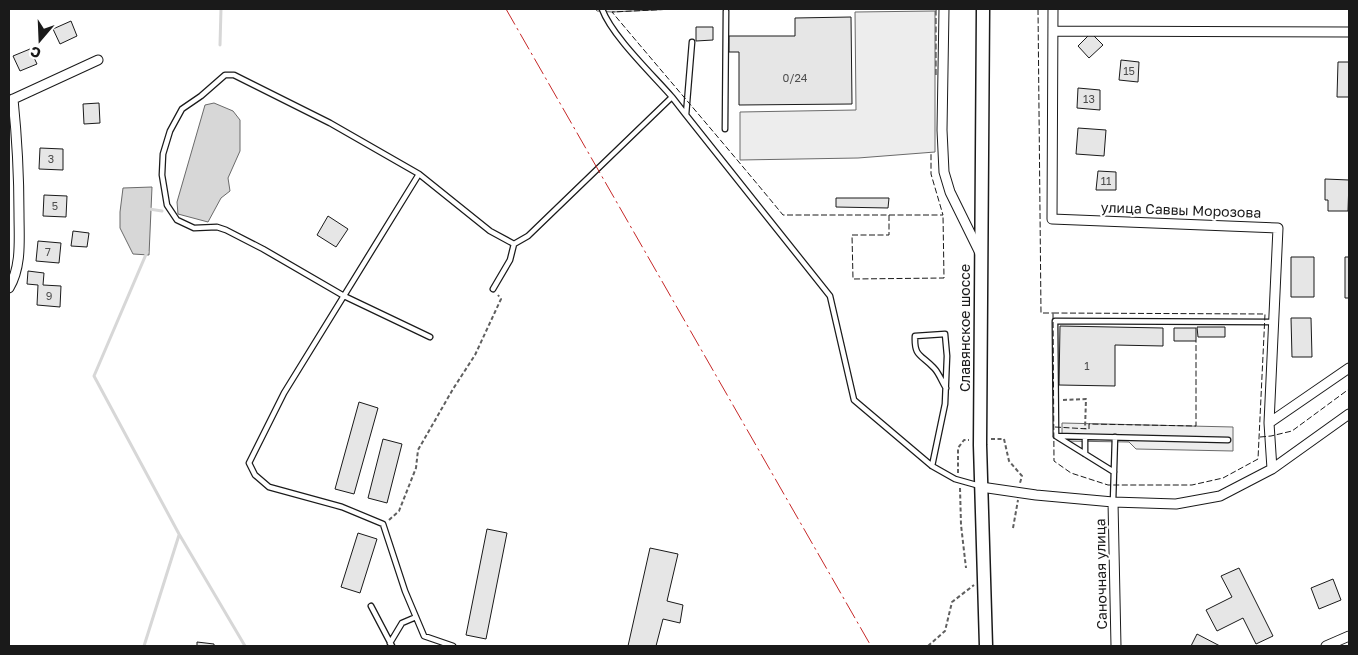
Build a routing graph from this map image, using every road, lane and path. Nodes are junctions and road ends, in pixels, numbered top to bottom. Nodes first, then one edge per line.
1 (602, 9) edge
2 (944, 9) edge
3 (983, 9) edge
4 (1053, 9) edge
5 (726, 11) dead end
6 (1053, 31) junction
7 (1349, 32) edge
8 (692, 42) dead end
9 (98, 60) dead end
10 (672, 97) junction
11 (11, 100) edge
12 (686, 115) junction
13 (725, 129) dead end
14 (419, 174) junction
15 (514, 244) junction
16 (980, 253) junction
17 (9, 288) edge
18 (493, 289) joint
19 (344, 296) junction
20 (1274, 322) junction
21 (430, 337) dead end
22 (1349, 368) edge
23 (946, 388) junction
24 (1056, 400) junction
25 (1349, 414) edge
26 (1269, 423) junction
27 (1056, 436) junction
28 (1085, 436) junction
29 (1115, 437) junction
30 (1228, 440) dead end
31 (1085, 454) junction
32 (932, 466) junction
33 (1272, 469) junction
34 (1114, 472) junction
35 (981, 487) junction
36 (1112, 502) junction
37 (383, 524) junction
38 (961, 524) dead end
39 (966, 568) dead end
40 (984, 578) junction
41 (371, 606) dead end
42 (416, 616) junction
43 (1349, 636) edge
44 (391, 645) edge
45 (453, 646) edge
46 (928, 646) edge
47 (986, 646) edge
48 (1116, 646) edge
49 (1326, 646) edge

1 - 10 lane
2 - 16 street
3 - 16 main road, Славянское шоссе
4 - 6 street, улица Саввы Морозова
5 - 13 lane
6 - 7 street
6 - 20 street, улица Саввы Морозова
8 - 12 lane
9 - 11 street
10 - 12 lane
10 - 15 lane
11 - 17 street
12 - 32 lane
14 - 15 lane
14 - 19 lane
14 - 19 lane
15 - 18 lane
16 - 35 main road, Славянское шоссе
18 - 37 path
19 - 21 lane
19 - 37 lane
20 - 24 lane
20 - 26 street, улица Саввы Морозова
22 - 26 street
23 - 23 lane
23 - 32 lane
24 - 27 lane
24 - 28 path
25 - 33 street
26 - 33 street, улица Саввы Морозова
27 - 28 lane
27 - 31 lane
28 - 29 lane
28 - 31 lane
29 - 30 lane
29 - 34 lane
31 - 34 lane
32 - 35 lane
33 - 36 street
34 - 36 lane
35 - 36 street
35 - 40 main road, Славянское шоссе
36 - 48 street, Саночная улица
37 - 42 lane
38 - 39 path
40 - 46 path
40 - 47 main road, Славянское шоссе
41 - 44 lane
42 - 44 lane
42 - 45 lane
43 - 49 street

